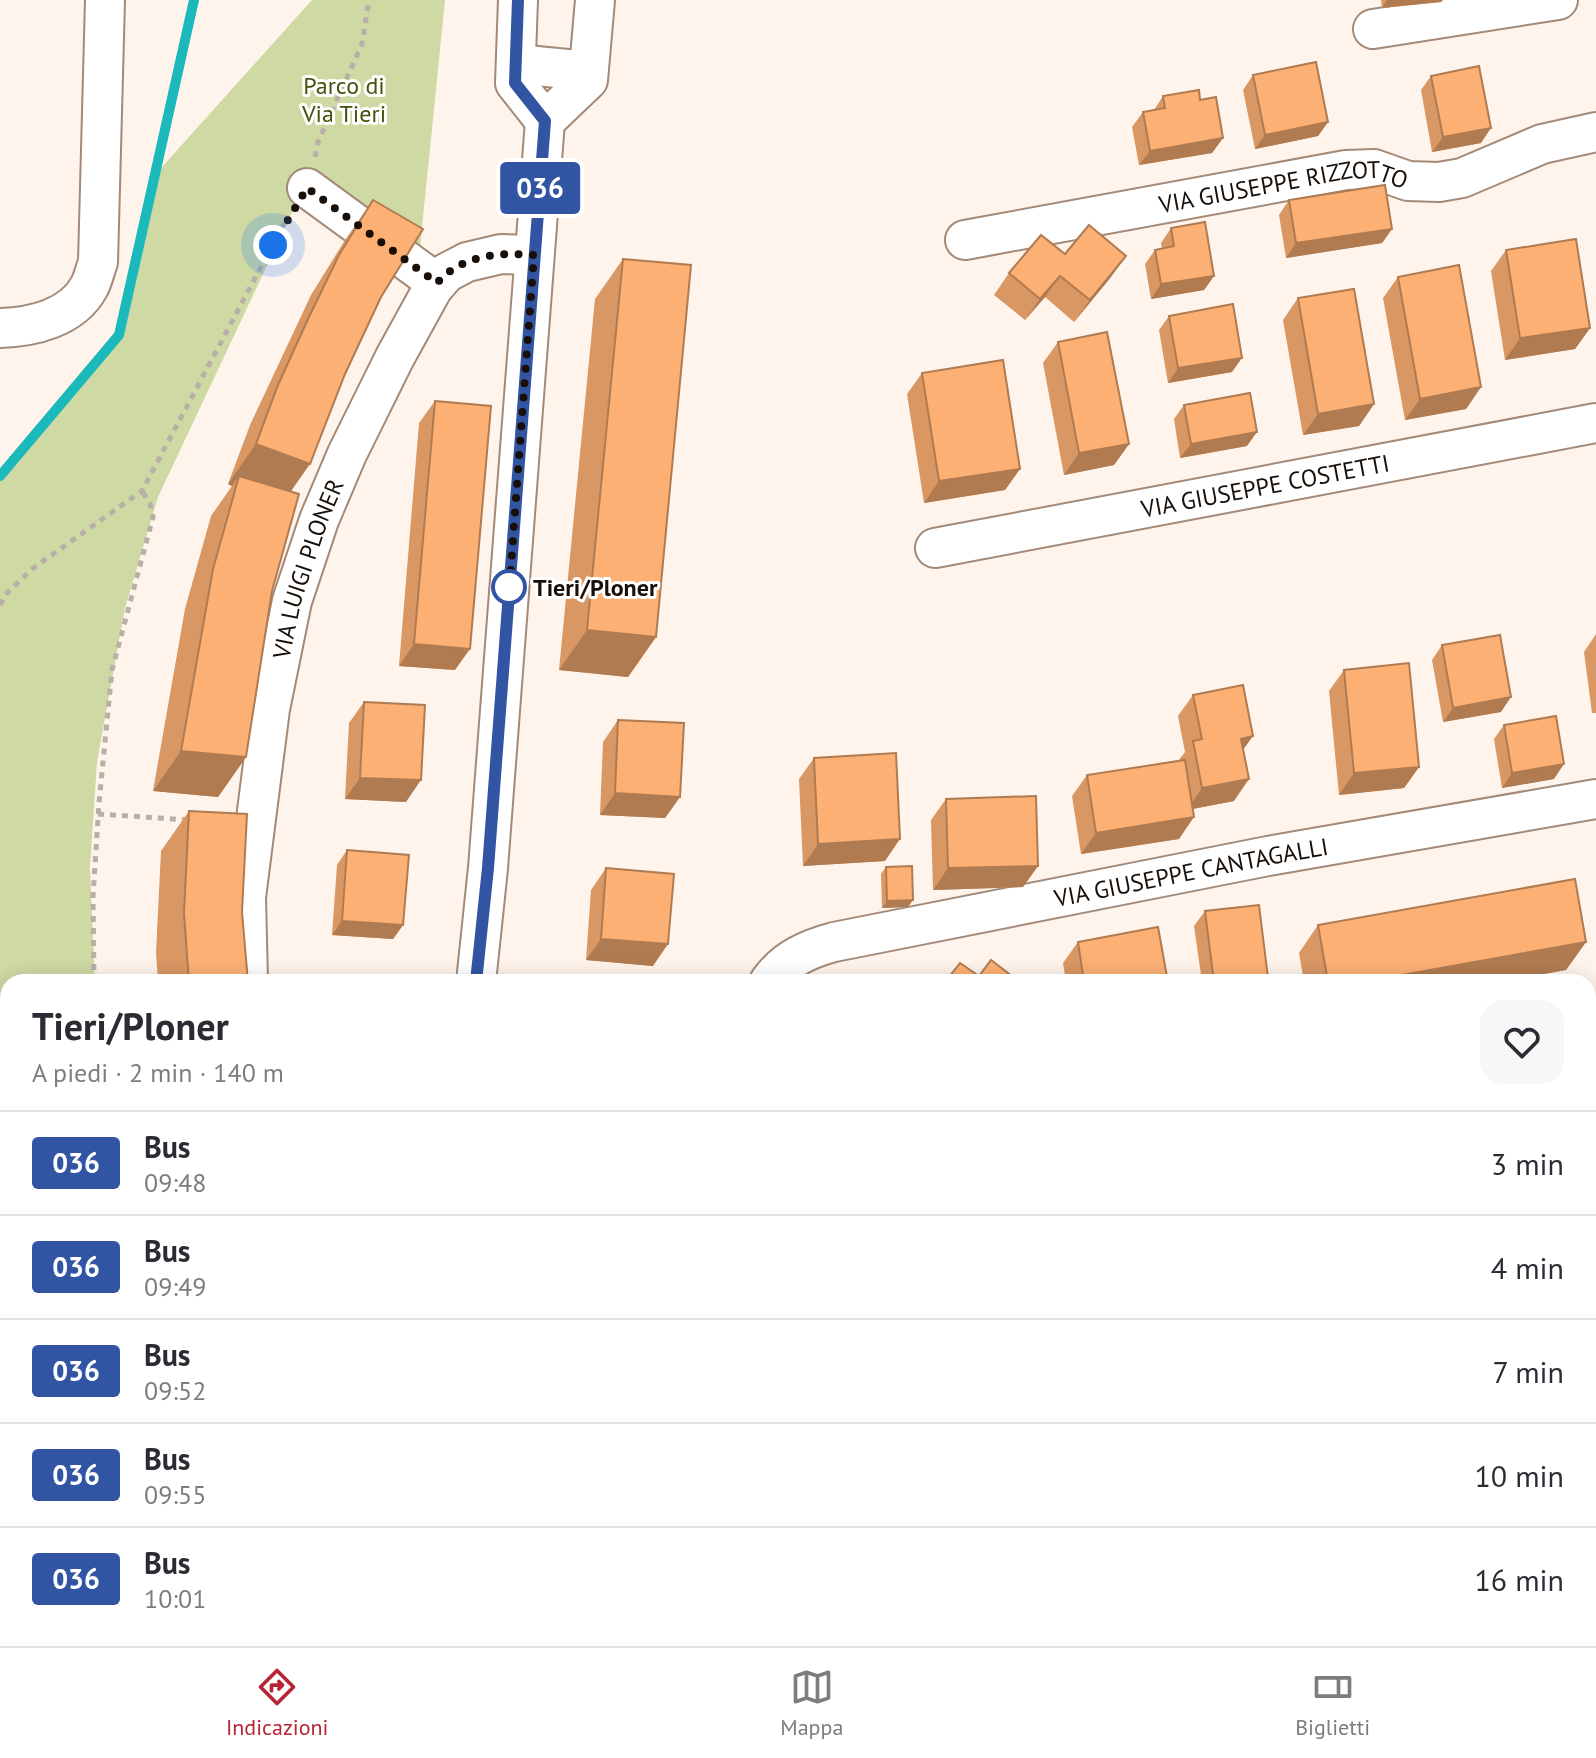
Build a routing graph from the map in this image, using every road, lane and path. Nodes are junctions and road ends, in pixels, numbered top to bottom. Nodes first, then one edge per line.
1 (105, 0) edge
2 (369, 0) edge
3 (518, 0) edge
4 (595, 0) edge
5 (1558, 0) edge
6 (1373, 29) dead end
7 (516, 64) junction
8 (588, 71) junction
9 (545, 121) junction
10 (1596, 132) edge
11 (307, 188) junction
12 (965, 240) dead end
13 (534, 255) junction
14 (437, 283) junction
15 (0, 328) edge
16 (1596, 423) edge
17 (142, 491) junction
18 (935, 548) dead end
19 (0, 605) edge
20 (1596, 799) edge
21 (98, 814) junction
22 (201, 820) edge
23 (780, 971) edge
24 (94, 974) edge
25 (248, 974) edge
26 (477, 974) edge

1 - 15 street
2 - 11 path
3 - 7 street
4 - 8 street
5 - 6 street
7 - 8 street
7 - 9 street
8 - 9 street
9 - 13 street
10 - 12 street, VIA GIUSEPPE RIZZOTTO
11 - 14 street
11 - 17 path
13 - 14 street, VIA LUIGI PLONER
13 - 26 street
14 - 25 street, VIA LUIGI PLONER
16 - 18 street, VIA GIUSEPPE COSTETTI
17 - 19 path
17 - 21 path
20 - 23 street, VIA GIUSEPPE CANTAGALLI
21 - 22 path
21 - 24 path

